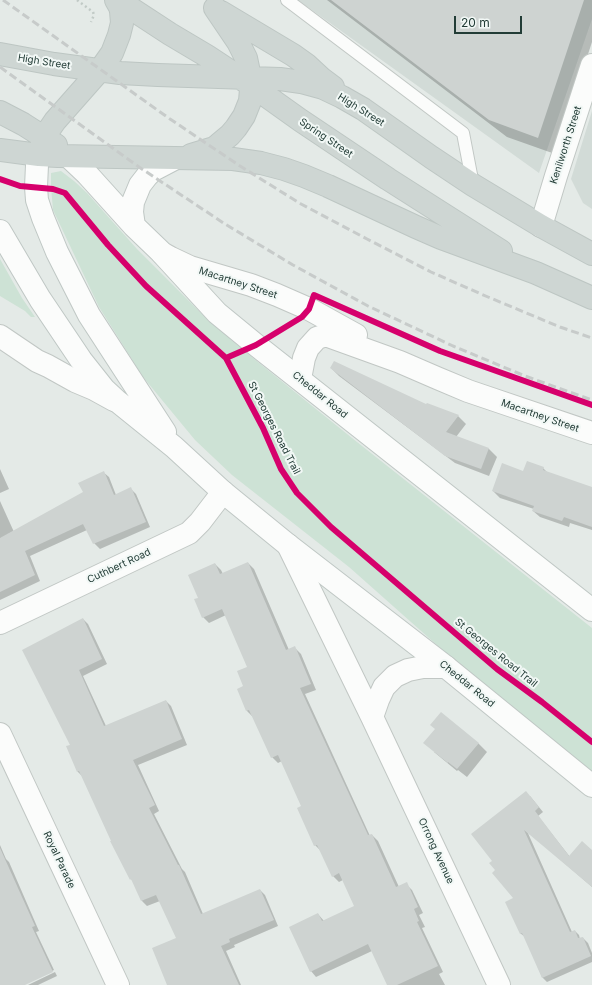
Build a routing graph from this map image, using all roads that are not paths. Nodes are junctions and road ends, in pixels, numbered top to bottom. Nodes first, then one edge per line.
1 (117, 0) edge
2 (287, 0) edge
3 (209, 4) edge
4 (0, 54) edge
5 (592, 65) edge
6 (100, 70) junction
7 (247, 80) junction
8 (363, 109) junction
9 (0, 112) edge
10 (42, 146) junction
11 (0, 150) edge
12 (69, 157) junction
13 (177, 158) junction
14 (473, 185) junction
15 (134, 226) junction
16 (541, 226) junction
17 (0, 231) edge
18 (160, 251) junction
19 (592, 254) edge
20 (536, 273) junction
21 (592, 298) edge
22 (0, 336) edge
23 (400, 362) junction
24 (300, 379) junction
25 (117, 401) junction
26 (592, 433) edge
27 (174, 447) junction
28 (223, 492) junction
29 (288, 545) junction
30 (592, 610) edge
31 (0, 623) edge
32 (446, 666) junction
33 (372, 717) junction
34 (0, 734) edge
35 (592, 786) edge
36 (118, 985) edge
37 (499, 985) edge

1 - 6 main road, Cheddar Road
1 - 7 main road, Spring Street
2 - 14 lane
3 - 7 main road
3 - 8 main road
4 - 6 main road, High Street
5 - 16 street, Kenilworth Street
6 - 7 main road, High Street
6 - 10 main road, Cheddar Road
7 - 8 main road, High Street
7 - 13 main road
7 - 20 main road, Spring Street
8 - 14 main road, High Street
9 - 10 main road
10 - 11 main road
10 - 12 main road
10 - 27 street, Cheddar Road
12 - 13 main road
12 - 15 street, Cheddar Road
13 - 15 street
13 - 20 main road
14 - 16 main road, High Street
15 - 18 street, Cheddar Road
16 - 19 main road, High Street
17 - 25 street, Cheddar Road
18 - 23 street, Macartney Street
18 - 24 street, Cheddar Road
20 - 21 main road
22 - 25 street, Cheddar Road
23 - 24 street, Macartney Street
23 - 26 street, Macartney Street
24 - 30 street, Cheddar Road
25 - 27 street, Cheddar Road
27 - 28 street, Cheddar Road
28 - 29 street, Cheddar Road
28 - 31 street, Cuthbert Road
29 - 32 street, Cheddar Road
29 - 33 street, Orrong Avenue
32 - 33 street
32 - 35 street, Cheddar Road
33 - 37 street, Orrong Avenue
34 - 36 street, Royal Parade

